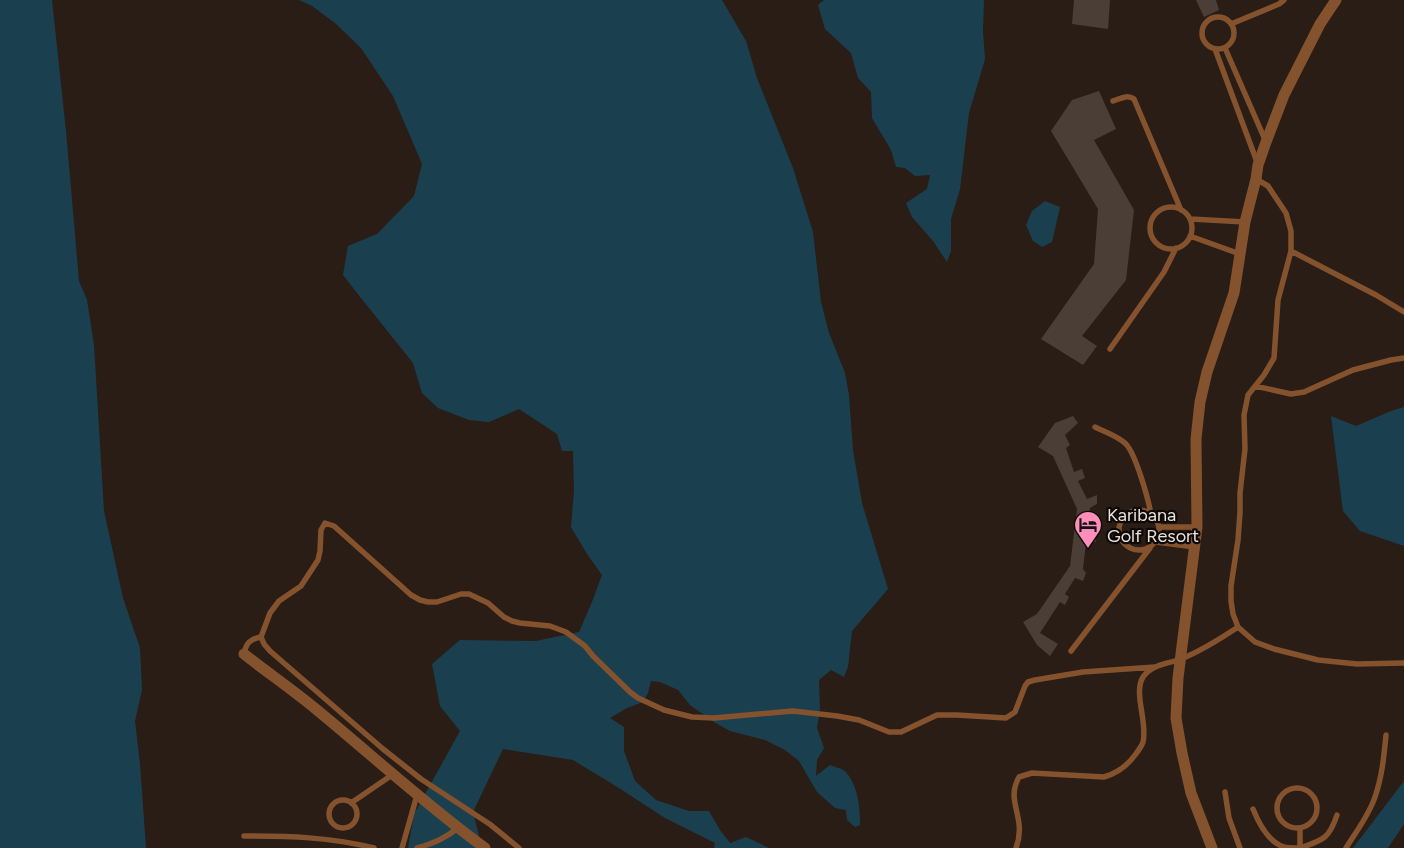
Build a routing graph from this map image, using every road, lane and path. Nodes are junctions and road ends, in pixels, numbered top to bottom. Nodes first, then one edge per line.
1 (1284, 0) edge
2 (1336, 0) edge
3 (1231, 24) junction
4 (1225, 48) junction
5 (1215, 50) junction
6 (1112, 101) dead end
7 (1266, 142) junction
8 (1258, 165) junction
9 (1256, 179) junction
10 (1181, 210) junction
11 (1190, 219) junction
12 (1245, 222) junction
13 (1190, 236) junction
14 (1176, 248) junction
15 (1291, 251) junction
16 (1240, 254) junction
17 (1404, 312) edge
18 (1110, 349) dead end
19 (1404, 358) edge
20 (1254, 386) junction
21 (1095, 427) dead end
22 (1151, 514) junction
23 (1159, 527) junction
24 (1197, 527) junction
25 (1156, 542) junction
26 (1195, 547) junction
27 (1150, 548) junction
28 (1238, 627) junction
29 (261, 637) junction
30 (1072, 651) dead end
31 (244, 654) joint
32 (1180, 659) junction
33 (1404, 663) edge
34 (1155, 667) junction
35 (1386, 735) dead end
36 (392, 775) junction
37 (1226, 792) dead end
38 (417, 795) junction
39 (352, 803) junction
40 (1253, 809) dead end
41 (1338, 815) dead end
42 (458, 828) junction
43 (1300, 828) junction
44 (244, 836) dead end
45 (374, 848) edge
46 (402, 848) edge
47 (417, 848) edge
48 (485, 848) edge
49 (518, 848) edge
50 (1016, 848) edge
51 (1212, 848) edge
52 (1240, 848) edge
53 (1299, 848) edge
54 (1346, 848) edge

1 - 3 lane
2 - 7 street
3 - 4 lane
3 - 5 lane
4 - 5 lane
4 - 7 lane
5 - 8 lane
6 - 10 lane
7 - 8 street
8 - 9 street
9 - 12 street
9 - 15 lane
10 - 11 lane
10 - 14 lane
11 - 12 lane
11 - 13 lane
12 - 16 street
13 - 14 lane
13 - 16 lane
14 - 18 lane
15 - 17 lane
15 - 20 lane
16 - 24 street
19 - 20 lane
20 - 28 lane
21 - 22 lane
22 - 23 lane
22 - 27 lane
23 - 24 lane
23 - 25 lane
24 - 26 street
25 - 26 lane
25 - 27 lane
26 - 32 street
27 - 30 lane
28 - 32 lane
28 - 33 lane
29 - 31 lane
29 - 34 lane
29 - 49 lane
31 - 36 street
32 - 34 lane
32 - 51 street
34 - 50 lane
35 - 54 lane
36 - 38 street
36 - 39 lane
37 - 52 lane
38 - 42 street
38 - 46 lane
39 - 39 lane
40 - 53 lane
41 - 53 lane
42 - 47 lane
42 - 48 street
43 - 43 lane
43 - 53 lane
44 - 45 lane

